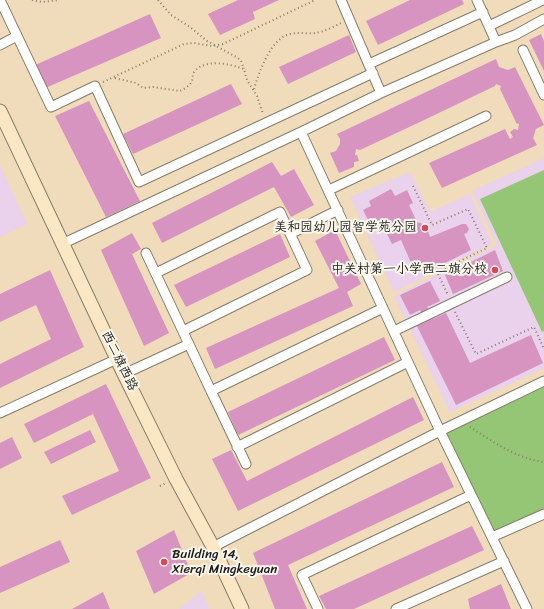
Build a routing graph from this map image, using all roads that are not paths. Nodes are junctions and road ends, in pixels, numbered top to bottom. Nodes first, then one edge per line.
1 (0, 0) edge
2 (341, 0) edge
3 (477, 0) edge
4 (543, 0) edge
5 (483, 12) junction
6 (544, 19) edge
7 (489, 26) junction
8 (17, 36) junction
9 (496, 42) junction
10 (0, 45) edge
11 (523, 50) dead end
12 (371, 69) junction
13 (381, 93) junction
14 (544, 95) edge
15 (0, 111) edge
16 (486, 116) dead end
17 (302, 132) junction
18 (329, 190) junction
19 (338, 210) junction
20 (290, 234) junction
21 (62, 244) junction
22 (146, 253) dead end
23 (156, 273) junction
24 (507, 277) dead end
25 (383, 308) junction
26 (183, 331) junction
27 (394, 332) junction
28 (189, 344) junction
29 (117, 359) junction
30 (408, 362) junction
31 (124, 374) junction
32 (544, 380) edge
33 (211, 391) junction
34 (0, 412) edge
35 (440, 431) junction
36 (237, 447) junction
37 (246, 464) dead end
38 (472, 495) junction
39 (544, 514) edge
40 (492, 537) junction
41 (213, 546) junction
42 (504, 561) junction
43 (242, 609) edge
44 (318, 609) edge
45 (396, 609) edge
46 (527, 609) edge

1 - 8 street
2 - 12 street
3 - 5 street
4 - 7 street
5 - 7 street
5 - 12 street
6 - 9 street
7 - 9 street
8 - 10 street
8 - 12 street
9 - 13 street
11 - 14 street
12 - 13 street
13 - 17 street
15 - 21 street, 西二旗西路
16 - 18 street
17 - 18 street
17 - 21 street
18 - 19 street
19 - 20 street
19 - 25 street
20 - 23 street
20 - 26 street
21 - 29 street, 西二旗西路
22 - 23 street
23 - 26 street
24 - 27 street
25 - 27 street
25 - 33 street
26 - 28 street
27 - 30 street
28 - 31 street
28 - 33 street
29 - 31 street, 西二旗西路
29 - 34 street
30 - 35 street
30 - 36 street
31 - 41 street, 西二旗西路
32 - 35 street
33 - 36 street
35 - 38 street
35 - 41 street
36 - 37 street
38 - 40 street
38 - 44 street
39 - 40 street
40 - 42 street
41 - 43 street, 西二旗西路
42 - 45 street
42 - 46 street

